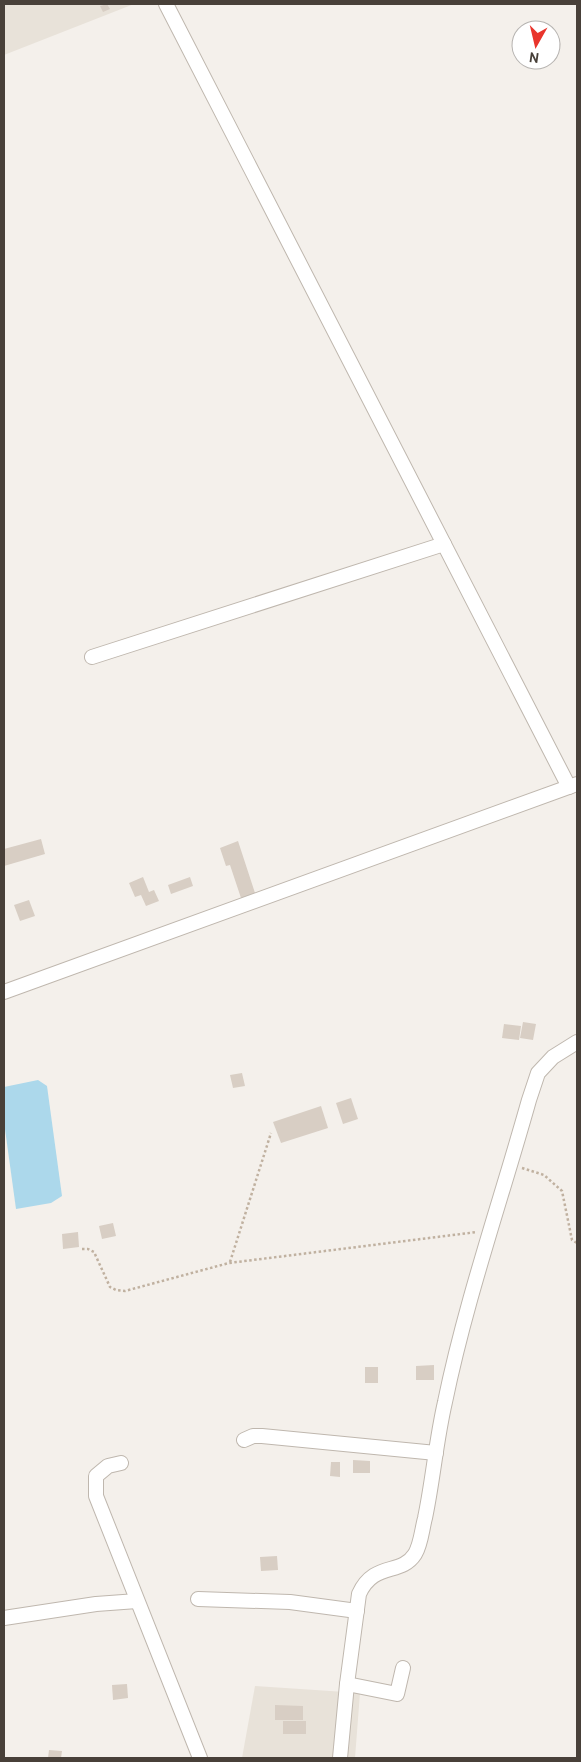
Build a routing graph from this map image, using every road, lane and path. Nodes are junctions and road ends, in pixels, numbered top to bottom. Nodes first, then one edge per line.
1 (166, 4) edge
2 (444, 544) junction
3 (92, 657) dead end
4 (573, 786) edge
5 (4, 992) edge
6 (577, 1042) edge
7 (271, 1133) dead end
8 (511, 1165) junction
9 (491, 1231) junction
10 (577, 1243) edge
11 (82, 1249) dead end
12 (229, 1263) junction
13 (244, 1440) dead end
14 (436, 1453) junction
15 (121, 1463) dead end
16 (198, 1599) dead end
17 (138, 1601) junction
18 (357, 1611) junction
19 (4, 1618) edge
20 (403, 1668) dead end
21 (347, 1684) junction
22 (200, 1758) edge
23 (340, 1758) edge

1 - 2 street
2 - 3 street
2 - 4 street
4 - 5 street
6 - 8 street
7 - 12 path
8 - 9 street
8 - 10 path
9 - 12 path
9 - 14 street
11 - 12 path
13 - 14 street
14 - 18 street
15 - 17 street
16 - 18 street
17 - 19 street
17 - 22 street
18 - 21 street
20 - 21 street
21 - 23 street

